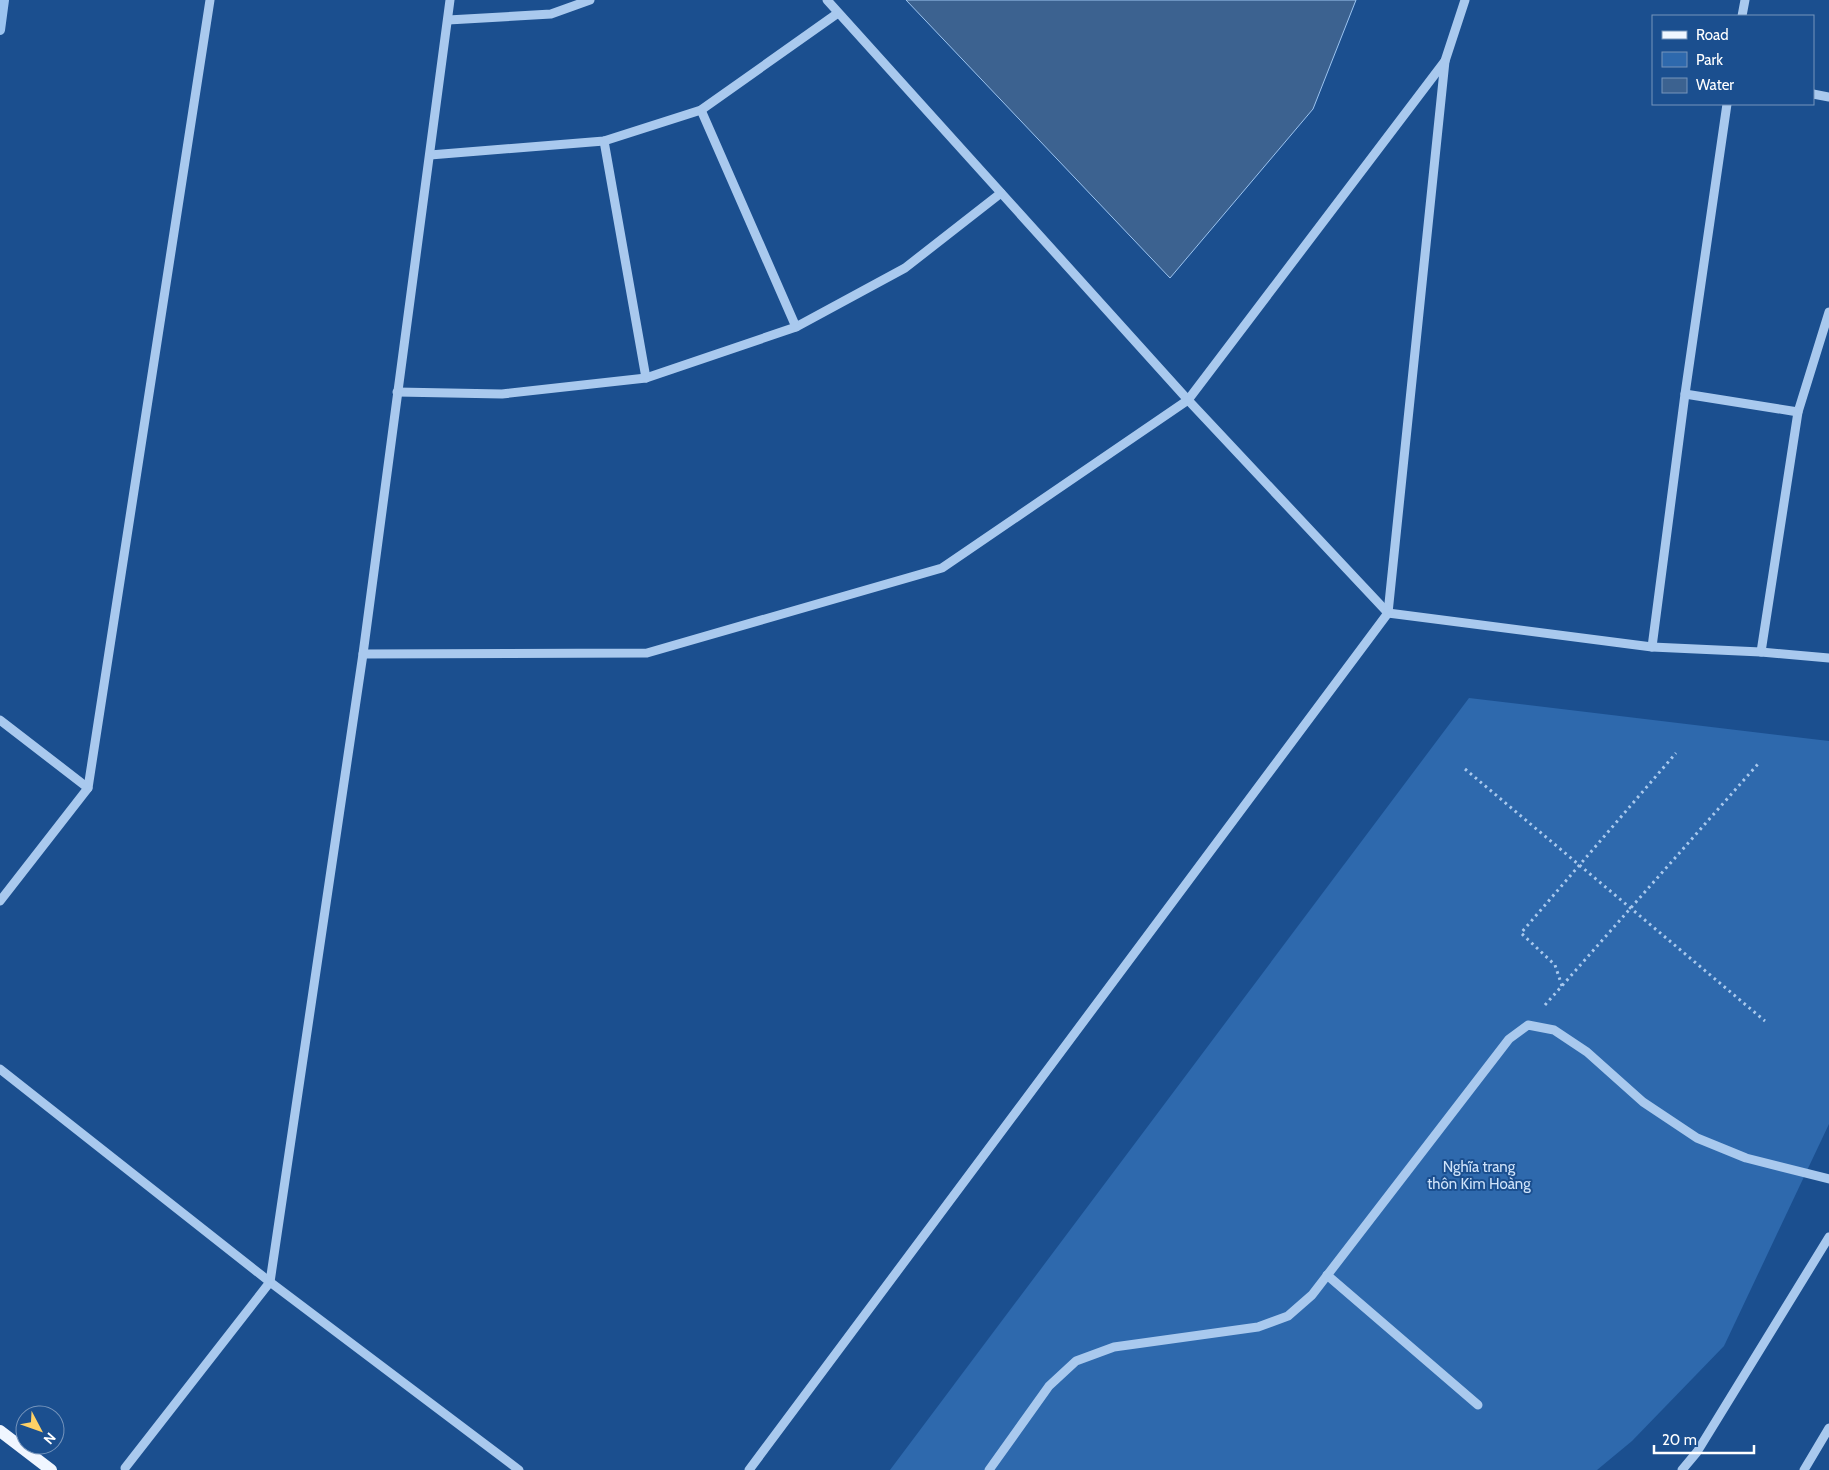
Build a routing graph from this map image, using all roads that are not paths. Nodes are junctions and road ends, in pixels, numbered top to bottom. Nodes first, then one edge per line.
1 (210, 0) edge
2 (450, 0) edge
3 (590, 0) edge
4 (827, 0) edge
5 (1466, 0) edge
6 (1744, 0) edge
7 (838, 13) junction
8 (1742, 15) edge
9 (448, 20) junction
10 (1444, 61) junction
11 (1814, 94) edge
12 (1829, 97) edge
13 (1727, 105) edge
14 (701, 110) junction
15 (604, 141) junction
16 (430, 155) junction
17 (1000, 193) junction
18 (1829, 312) edge
19 (796, 327) junction
20 (646, 378) junction
21 (397, 392) junction
22 (1685, 394) junction
23 (1188, 400) junction
24 (1798, 412) junction
25 (1388, 613) junction
26 (1652, 647) junction
27 (1761, 652) junction
28 (363, 654) junction
29 (1829, 658) edge
30 (0, 720) edge
31 (88, 788) junction
32 (0, 902) edge
33 (0, 1069) edge
34 (1829, 1179) edge
35 (1829, 1237) edge
36 (1327, 1275) junction
37 (270, 1282) junction
38 (1478, 1405) dead end
39 (1829, 1428) edge
40 (0, 1431) edge
41 (125, 1468) dead end
42 (51, 1470) edge
43 (520, 1470) edge
44 (749, 1470) edge
45 (989, 1470) edge
46 (1682, 1470) edge
47 (1804, 1470) edge

1 - 31 street
2 - 9 street
3 - 9 street
4 - 7 street
5 - 10 street
6 - 8 street
7 - 14 street
7 - 17 street
9 - 16 street
10 - 23 street
10 - 25 street
11 - 12 street
13 - 22 street
14 - 15 street
14 - 19 street
15 - 16 street
15 - 20 street
16 - 21 street
17 - 19 street
17 - 23 street
18 - 24 street
19 - 20 street
20 - 21 street
21 - 28 street
22 - 24 street
22 - 26 street
23 - 25 street
23 - 28 street
24 - 27 street
25 - 26 street
25 - 44 street
26 - 27 street
27 - 29 street
28 - 37 street
30 - 31 street
31 - 32 street
33 - 37 street
34 - 36 street
35 - 46 street
36 - 38 street
36 - 45 street
37 - 41 street
37 - 43 street
39 - 47 street
40 - 42 main road

